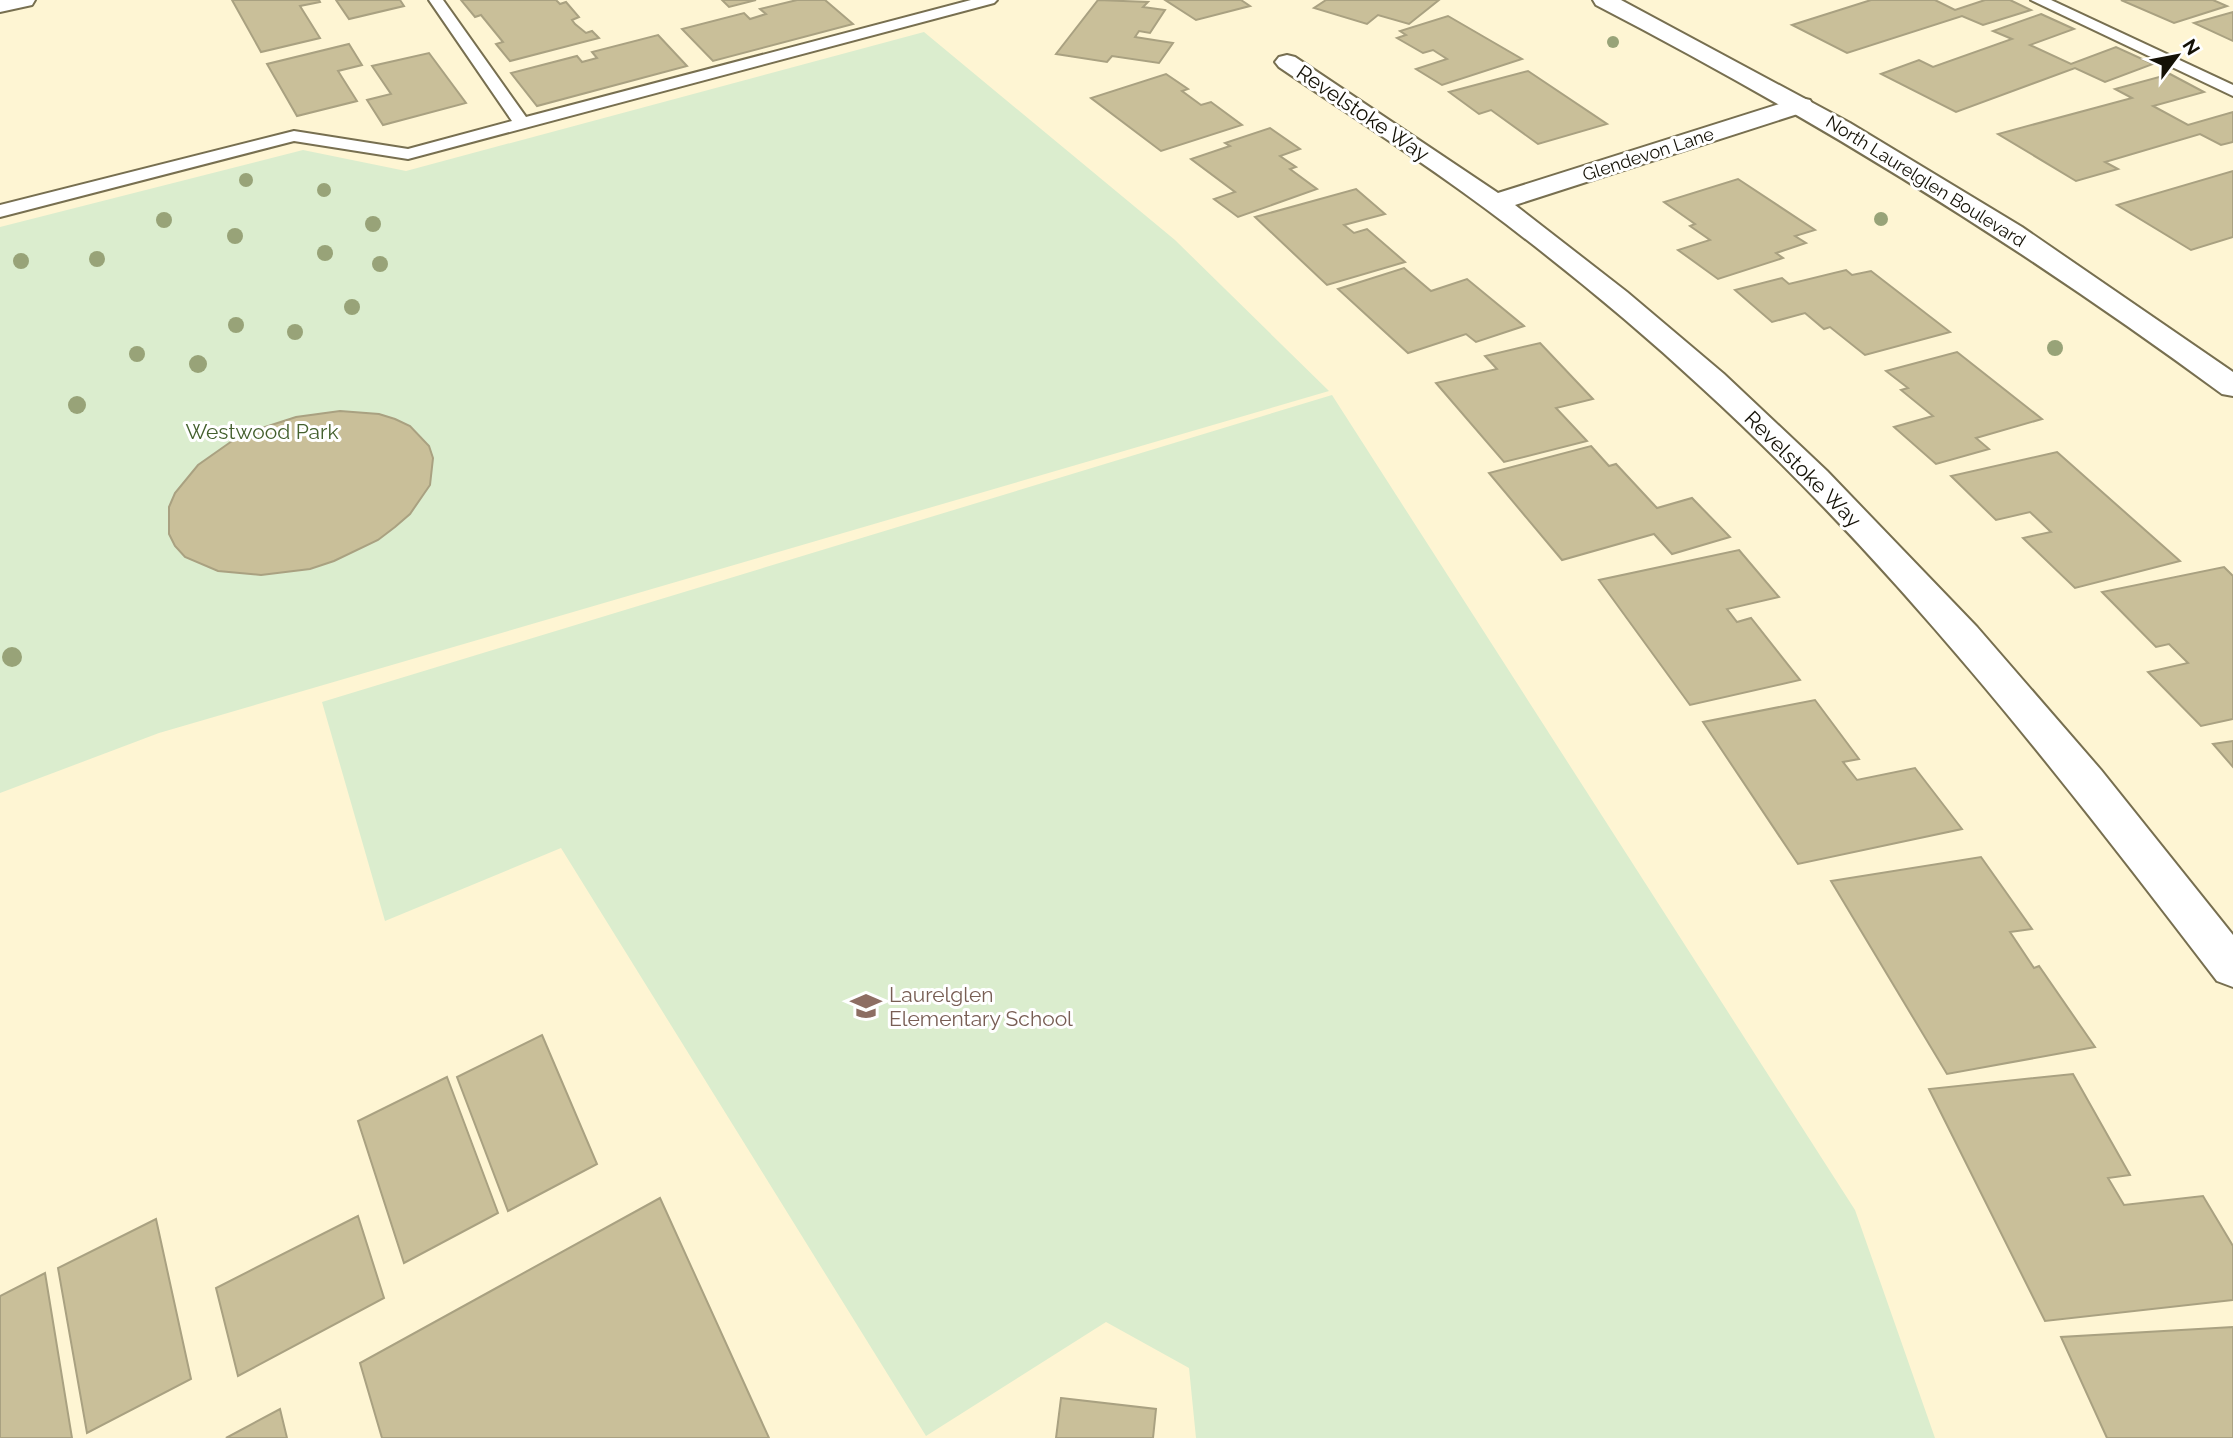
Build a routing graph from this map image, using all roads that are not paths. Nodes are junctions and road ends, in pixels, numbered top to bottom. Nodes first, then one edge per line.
1 (24, 0) edge
2 (989, 0) edge
3 (1604, 0) edge
4 (2039, 0) edge
5 (436, 1) edge
6 (0, 5) edge
7 (1287, 62) dead end
8 (2233, 91) edge
9 (1801, 105) junction
10 (522, 124) junction
11 (1495, 203) junction
12 (0, 211) edge
13 (2233, 387) edge
14 (2233, 968) edge

1 - 6 street
2 - 10 lane
3 - 9 street, North Laurelglen Boulevard
4 - 8 lane
5 - 10 lane
7 - 11 street, Revelstoke Way
9 - 11 street, Glendevon Lane
9 - 13 street, North Laurelglen Boulevard
10 - 12 lane
11 - 14 street, Revelstoke Way

